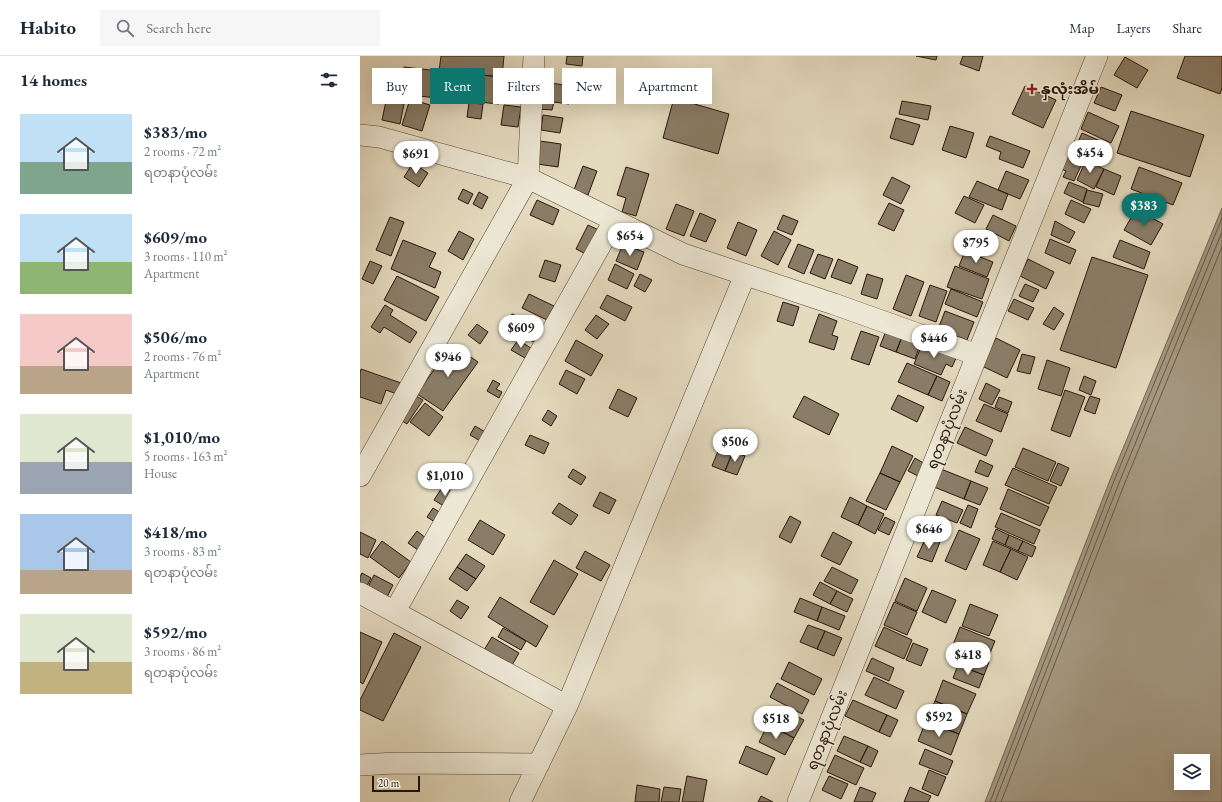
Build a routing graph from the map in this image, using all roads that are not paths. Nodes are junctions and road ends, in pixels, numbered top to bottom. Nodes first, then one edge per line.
1 (534, 56) edge
2 (1097, 56) edge
3 (360, 135) edge
4 (528, 178) junction
5 (614, 220) junction
6 (744, 274) junction
7 (977, 355) junction
8 (360, 476) edge
9 (360, 593) edge
10 (395, 611) junction
11 (567, 706) junction
12 (539, 764) junction
13 (360, 765) edge
14 (520, 802) edge
15 (798, 802) edge

1 - 4 street
2 - 7 street, ရတနာပုံလမ်း
3 - 4 street
4 - 5 street
4 - 8 street
5 - 6 street
5 - 10 street
6 - 7 street
6 - 11 street
7 - 15 street, ရတနာပုံလမ်း
9 - 10 street
10 - 11 street
11 - 12 street
12 - 13 street
12 - 14 street

